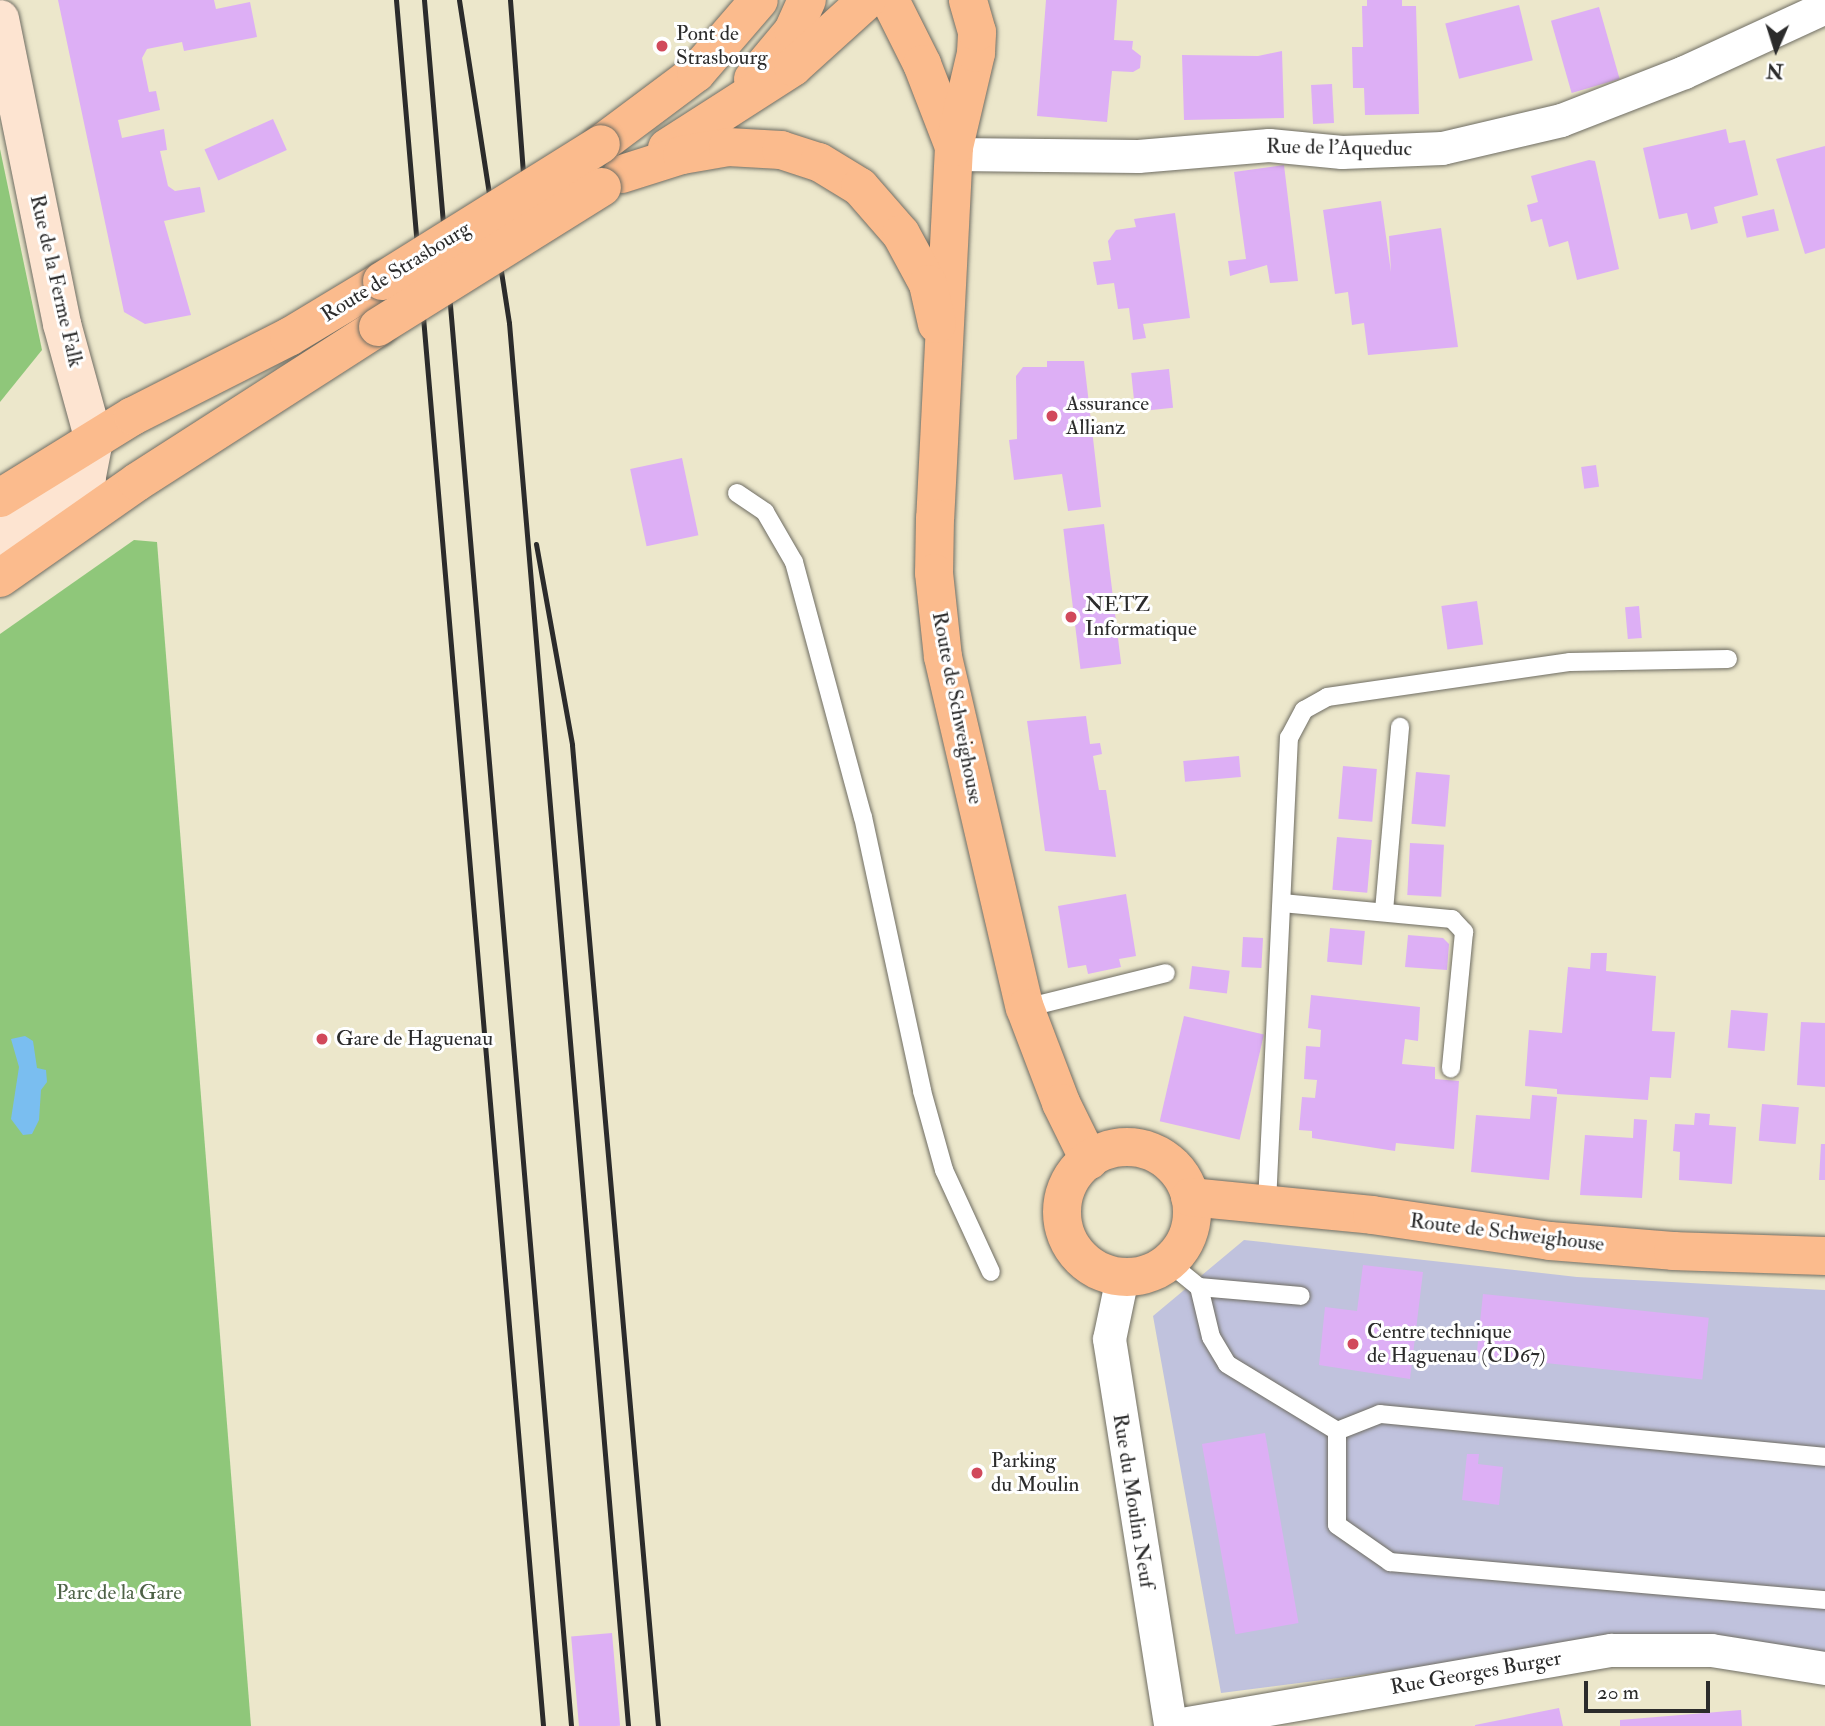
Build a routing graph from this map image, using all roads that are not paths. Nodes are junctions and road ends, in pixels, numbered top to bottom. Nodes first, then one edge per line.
1 (807, 0) edge
2 (867, 0) edge
3 (890, 0) edge
4 (968, 0) edge
5 (756, 2) edge
6 (1825, 7) edge
7 (0, 19) edge
8 (726, 114) junction
9 (954, 150) junction
10 (608, 168) junction
11 (943, 396) junction
12 (94, 440) junction
13 (737, 493) dead end
14 (0, 498) edge
15 (0, 539) edge
16 (0, 578) edge
17 (1728, 659) dead end
18 (1399, 727) dead end
19 (1282, 903) junction
20 (1384, 911) junction
21 (1166, 972) dead end
22 (1026, 1008) junction
23 (1451, 1068) dead end
24 (1088, 1160) junction
25 (1190, 1197) junction
26 (1267, 1203) junction
27 (1825, 1256) edge
28 (1168, 1262) junction
29 (991, 1272) dead end
30 (1122, 1277) junction
31 (1199, 1287) junction
32 (1301, 1296) dead end
33 (1337, 1431) junction
34 (1825, 1457) edge
35 (1825, 1600) edge
36 (1825, 1668) edge
37 (1170, 1726) edge

1 - 8 main road, Route de Strasbourg
2 - 8 main road, Route de Strasbourg
3 - 9 main road
4 - 9 main road, Route de Schweighouse
5 - 10 main road, Route de Strasbourg
6 - 9 street, Rue de l'Aqueduc
7 - 12 street, Rue de la Ferme Falk
8 - 10 main road, Route de Strasbourg
9 - 11 main road, Route de Schweighouse
10 - 11 main road
10 - 12 main road, Route de Strasbourg, bridge
10 - 16 main road, Route de Strasbourg, bridge
11 - 22 main road, Route de Schweighouse
12 - 14 main road, Route de Strasbourg
12 - 15 street, Rue de la Ferme Falk
13 - 29 lane
17 - 19 lane
18 - 20 lane
19 - 20 lane
19 - 26 lane
20 - 23 lane
21 - 22 lane
22 - 24 main road, Route de Schweighouse
24 - 25 main road
24 - 30 main road
25 - 26 main road, Route de Schweighouse
25 - 28 main road
26 - 27 main road, Route de Schweighouse
28 - 30 main road
28 - 31 lane
30 - 37 street, Rue du Moulin Neuf
31 - 32 lane
31 - 33 lane
33 - 34 lane
33 - 35 lane
36 - 37 street, Rue Georges Burger

